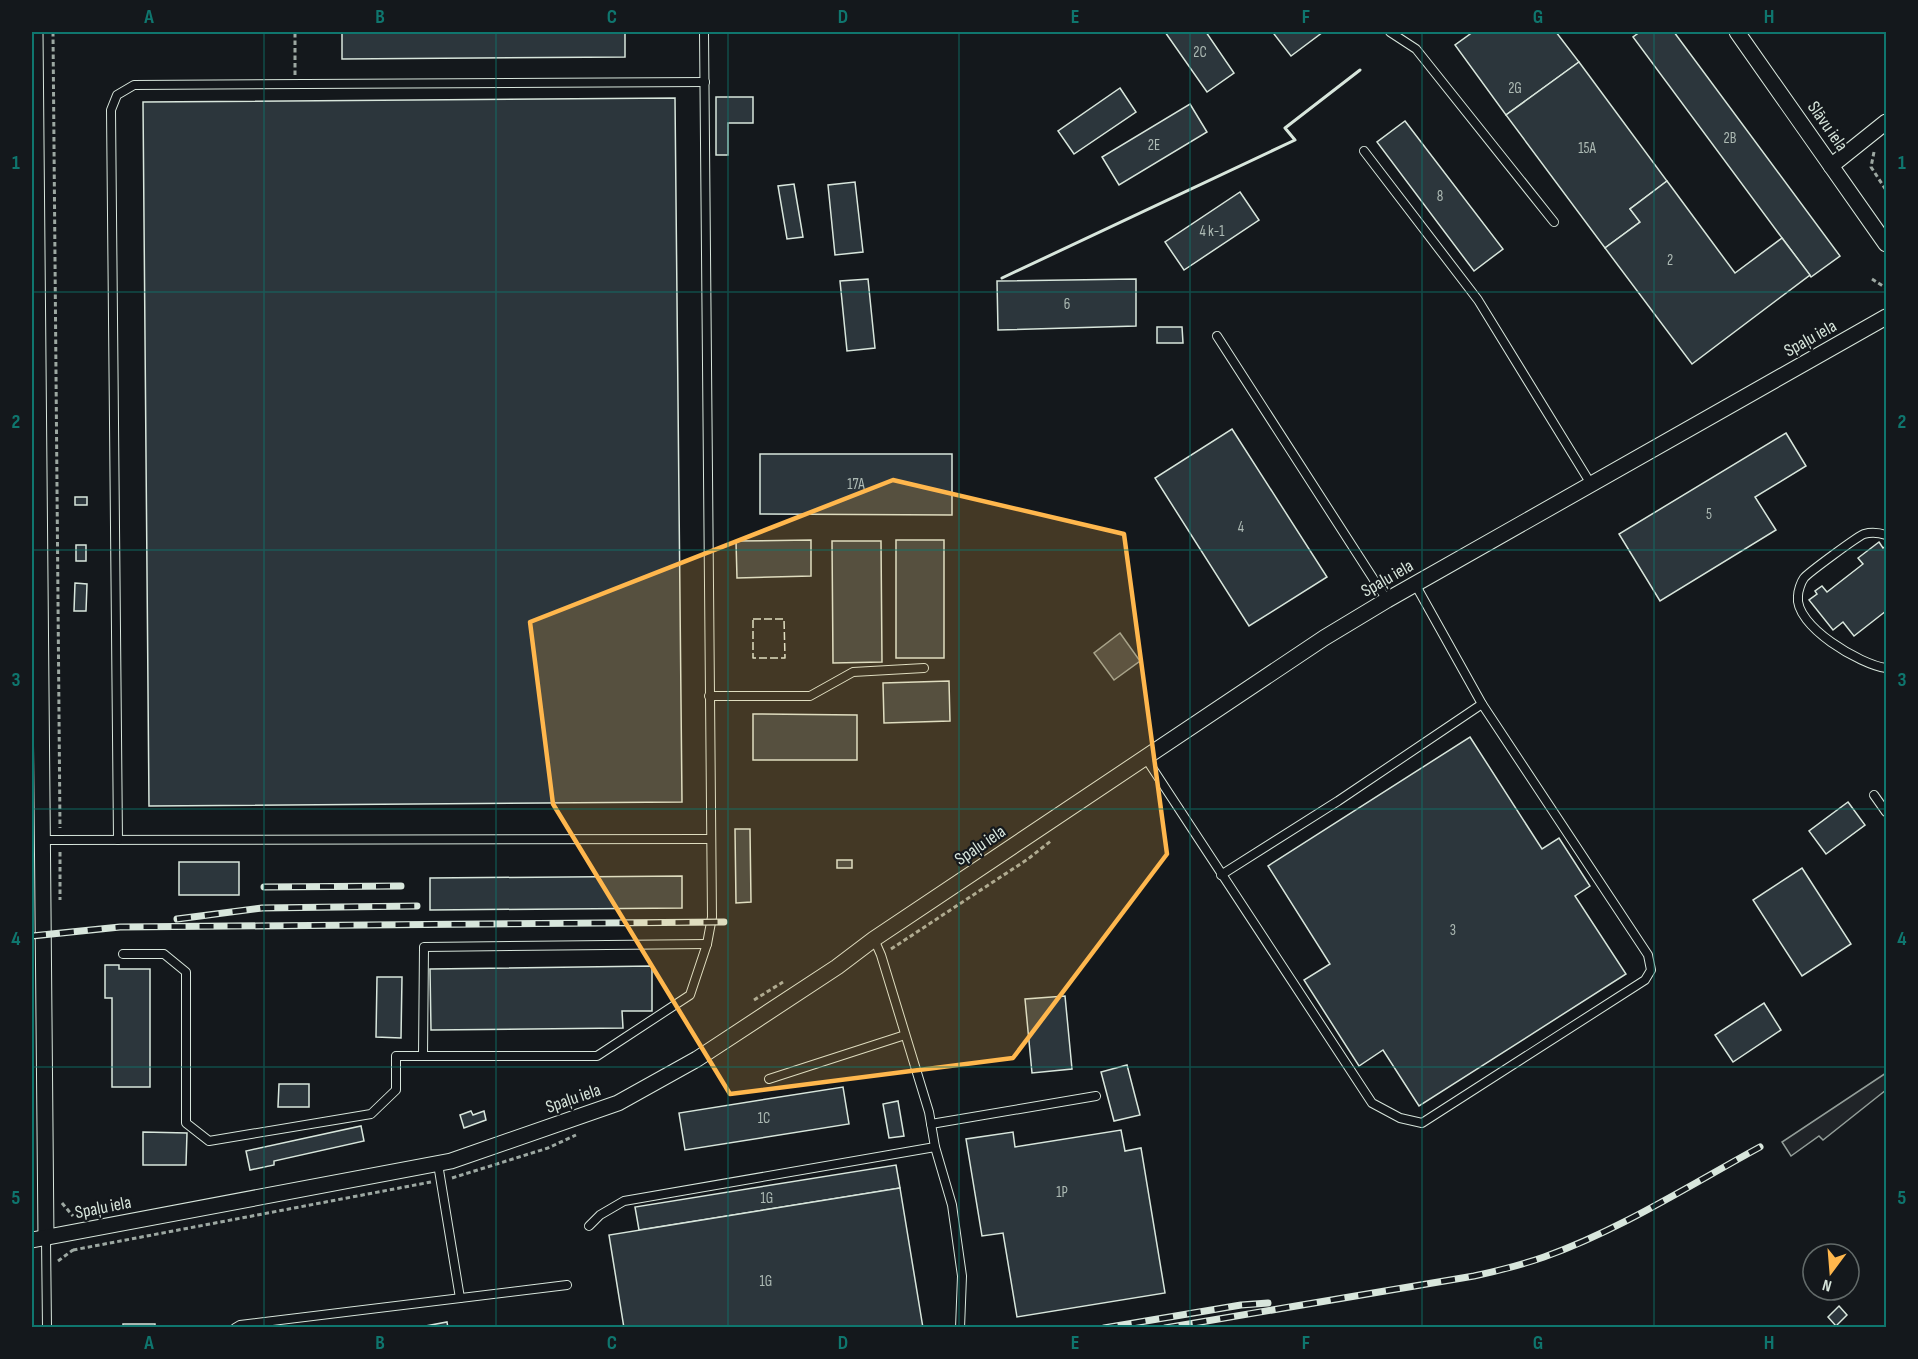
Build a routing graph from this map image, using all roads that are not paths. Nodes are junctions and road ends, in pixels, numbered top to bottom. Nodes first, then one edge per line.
1 (35, 32) edge
2 (704, 32) edge
3 (1390, 32) edge
4 (1737, 32) edge
5 (705, 82) junction
6 (1887, 122) edge
7 (34, 124) edge
8 (1364, 151) dead end
9 (1831, 165) junction
10 (1554, 222) dead end
11 (1887, 244) edge
12 (1887, 317) edge
13 (1217, 336) dead end
14 (1591, 484) junction
15 (1887, 535) edge
16 (36, 565) edge
17 (1415, 584) junction
18 (1387, 600) junction
19 (924, 668) dead end
20 (1887, 668) edge
21 (710, 696) junction
22 (1482, 704) junction
23 (1145, 757) junction
24 (1874, 795) dead end
25 (1887, 812) edge
26 (711, 839) junction
27 (43, 840) junction
28 (118, 840) junction
29 (1221, 875) junction
30 (874, 939) junction
31 (707, 944) junction
32 (123, 954) dead end
33 (905, 1035) junction
34 (423, 1056) junction
35 (769, 1079) dead end
36 (1096, 1096) dead end
37 (931, 1124) junction
38 (934, 1147) junction
39 (438, 1164) junction
40 (589, 1226) dead end
41 (39, 1239) edge
42 (567, 1285) dead end
43 (460, 1298) junction
44 (46, 1328) edge
45 (235, 1328) edge
46 (960, 1328) edge

1 - 7 street
2 - 5 lane
3 - 10 lane
4 - 9 street, Slāvu iela
5 - 21 lane
5 - 28 lane
6 - 9 street
7 - 16 street
8 - 14 lane
9 - 11 street, Slāvu iela
12 - 14 street, Spaļu iela
13 - 18 lane
14 - 17 street, Spaļu iela
15 - 20 lane
16 - 27 street
17 - 18 street, Spaļu iela
17 - 22 lane
18 - 23 street, Spaļu iela
19 - 21 lane
21 - 26 lane
22 - 29 lane
22 - 29 lane
23 - 29 lane
23 - 30 street, Spaļu iela
24 - 25 lane
26 - 28 lane
26 - 31 lane
27 - 28 lane
27 - 41 street
30 - 33 lane
30 - 39 street, Spaļu iela
31 - 34 lane
31 - 34 lane
32 - 34 lane
33 - 35 lane
33 - 37 lane
36 - 37 lane
37 - 38 lane
38 - 40 lane
38 - 46 lane
39 - 41 street, Spaļu iela
39 - 43 lane
41 - 44 lane
42 - 43 lane
43 - 45 lane

